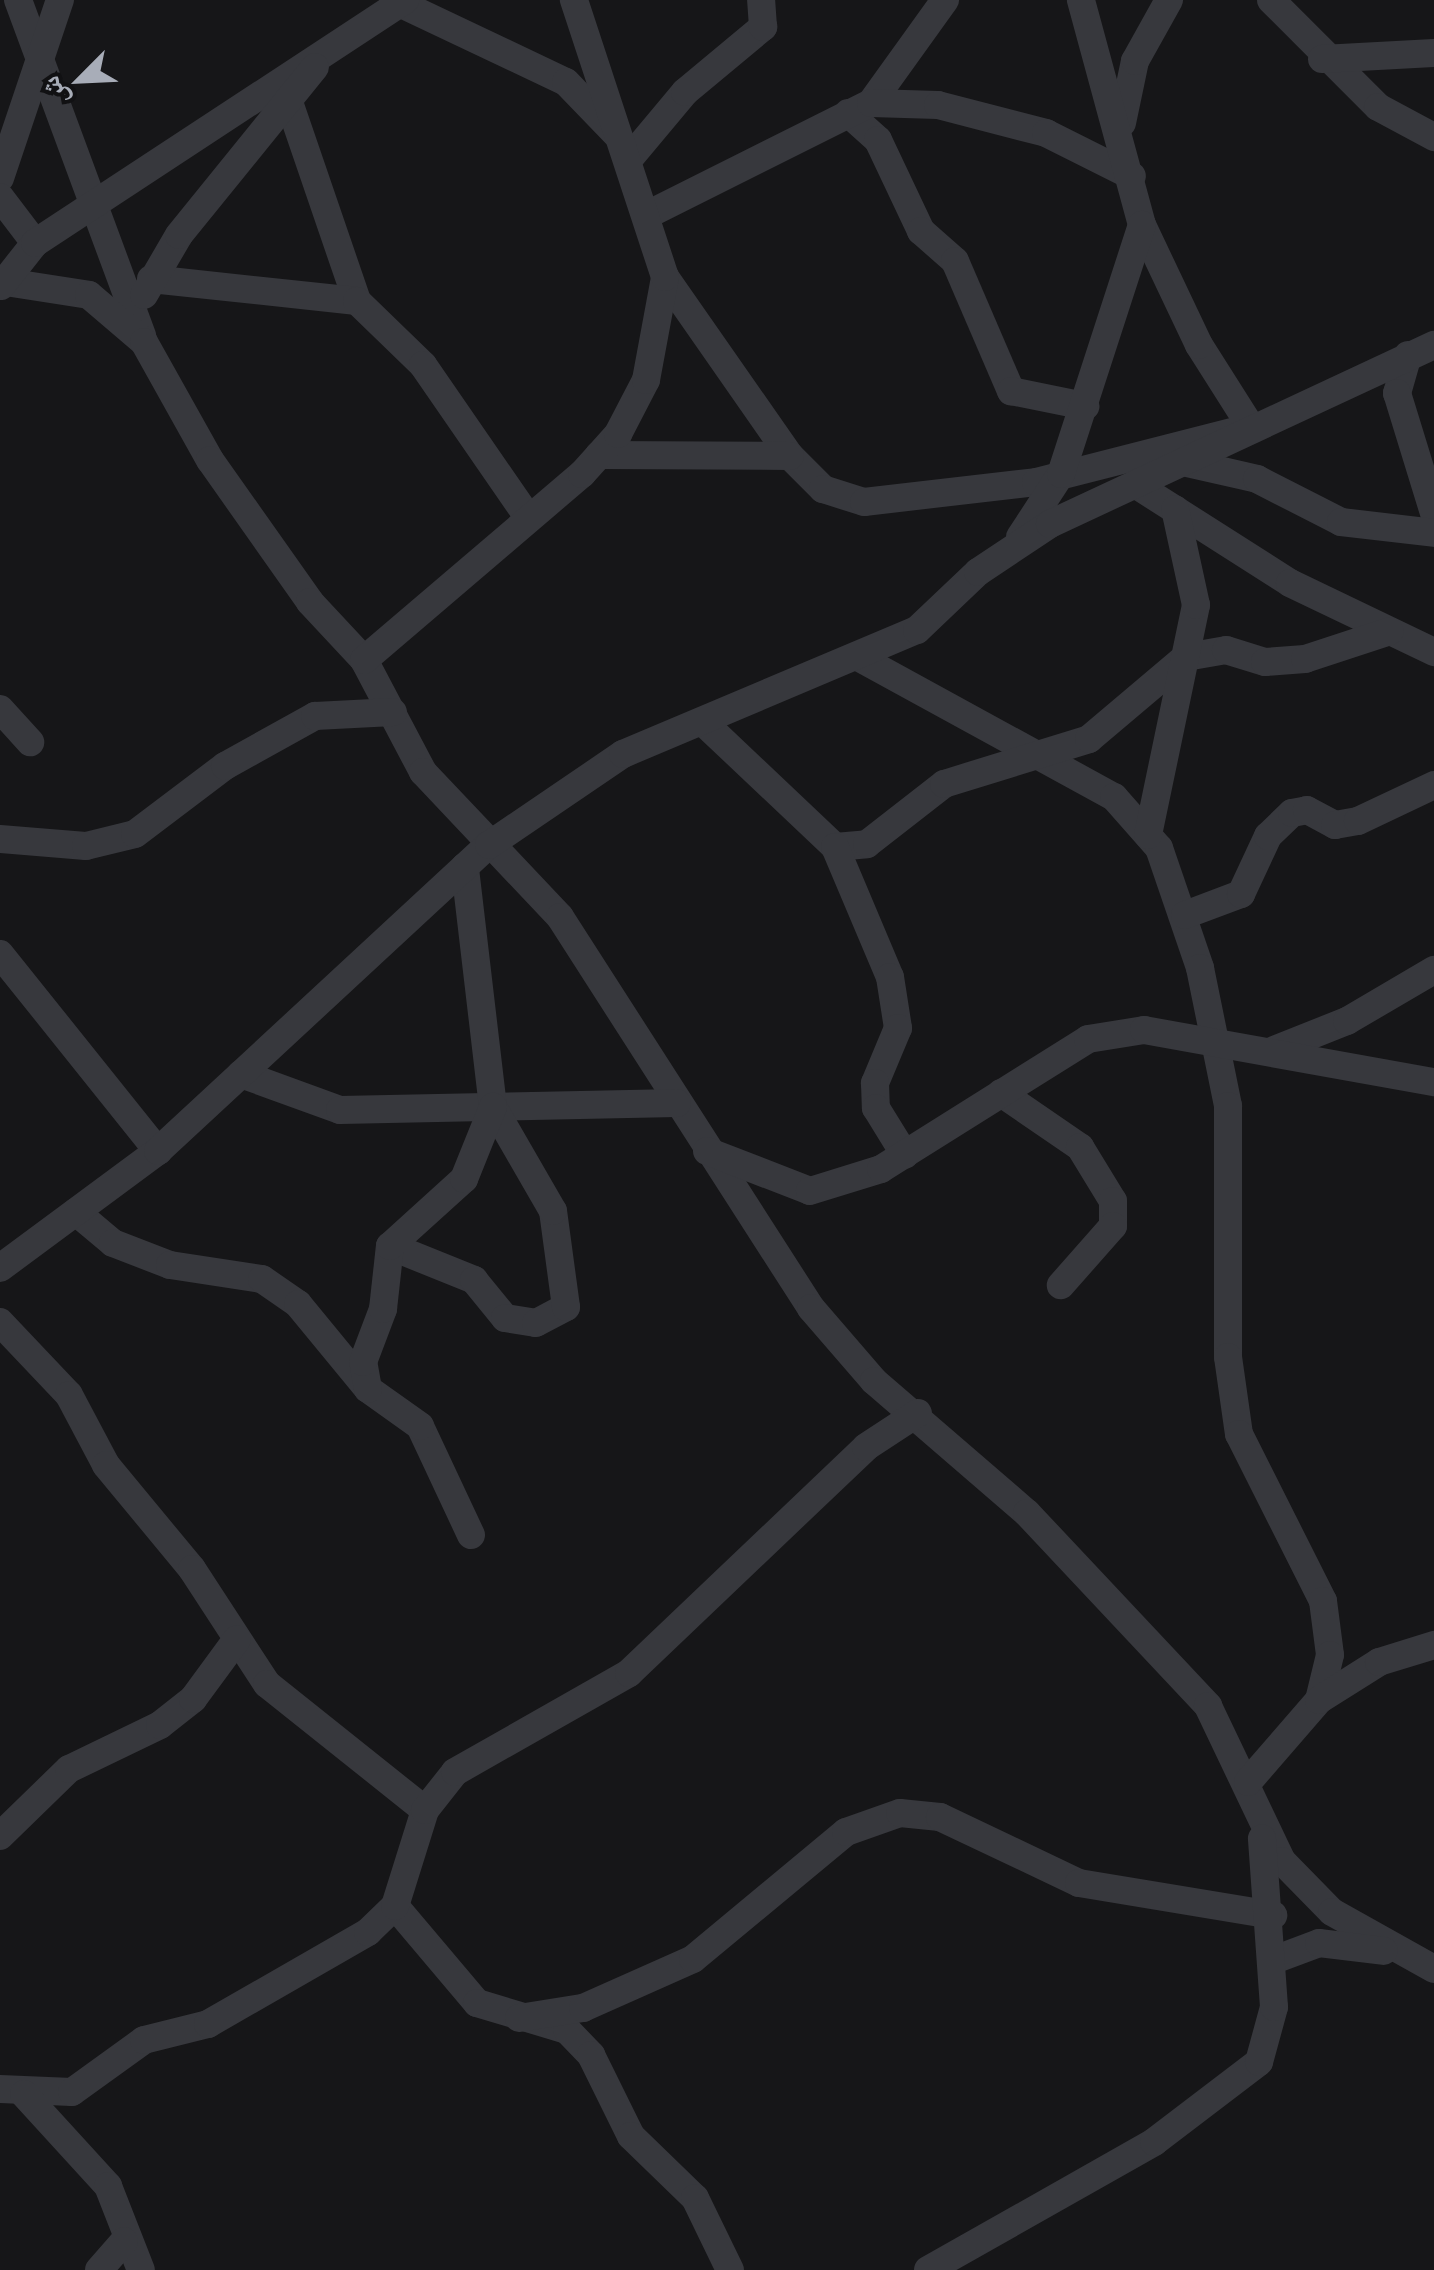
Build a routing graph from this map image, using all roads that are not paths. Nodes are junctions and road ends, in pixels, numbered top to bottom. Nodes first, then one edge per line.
1 (18, 0) edge
2 (60, 0) edge
3 (574, 0) edge
4 (761, 0) edge
5 (945, 0) edge
6 (1082, 0) edge
7 (1169, 0) edge
8 (1272, 0) edge
9 (400, 1) edge
10 (1434, 53) edge
11 (44, 54) junction
12 (322, 56) junction
13 (1322, 59) junction
14 (290, 106) junction
15 (860, 108) junction
16 (1122, 124) junction
17 (1434, 138) edge
18 (625, 149) junction
19 (1132, 176) junction
20 (0, 178) edge
21 (0, 198) edge
22 (91, 207) junction
23 (649, 214) junction
24 (1142, 224) junction
25 (35, 243) junction
26 (665, 277) junction
27 (151, 278) junction
28 (4, 282) edge
29 (357, 301) junction
30 (144, 342) junction
31 (1421, 350) edge
32 (1084, 406) junction
33 (1251, 427) junction
34 (599, 455) junction
35 (790, 456) junction
36 (1183, 462) junction
37 (1062, 474) junction
38 (1138, 486) junction
39 (1175, 509) junction
40 (1434, 513) edge
41 (528, 517) junction
42 (1434, 532) edge
43 (1010, 551) junction
44 (1390, 631) junction
45 (1434, 652) edge
46 (858, 657) junction
47 (1186, 657) junction
48 (364, 660) junction
49 (0, 709) edge
50 (392, 712) junction
51 (703, 722) junction
52 (30, 742) dead end
53 (1036, 759) junction
54 (1434, 785) edge
55 (1148, 835) junction
56 (0, 839) edge
57 (488, 846) junction
58 (835, 848) junction
59 (465, 868) junction
60 (1185, 915) junction
61 (1434, 952) edge
62 (0, 954) edge
63 (1434, 970) edge
64 (1406, 980) junction
65 (1215, 1038) junction
66 (1274, 1050) junction
67 (241, 1074) junction
68 (1434, 1082) edge
69 (1002, 1092) junction
70 (678, 1103) junction
71 (493, 1107) junction
72 (158, 1151) junction
73 (707, 1151) junction
74 (905, 1155) junction
75 (76, 1212) junction
76 (390, 1246) junction
77 (0, 1268) edge
78 (1061, 1285) dead end
79 (0, 1322) edge
80 (368, 1389) junction
81 (918, 1413) junction
82 (471, 1535) dead end
83 (237, 1639) junction
84 (1434, 1645) edge
85 (1320, 1700) junction
86 (1248, 1782) junction
87 (425, 1810) junction
88 (1258, 1810) junction
89 (0, 1836) edge
90 (395, 1906) junction
91 (1274, 1915) junction
92 (1401, 1954) junction
93 (1274, 1960) junction
94 (1434, 1969) edge
95 (519, 2018) junction
96 (12, 2092) edge
97 (124, 2241) junction
98 (99, 2270) edge
99 (142, 2270) edge
100 (730, 2270) edge
101 (928, 2270) edge

1 - 11 street
2 - 11 street
3 - 18 street
4 - 18 street
5 - 15 street
6 - 16 street
7 - 16 street
8 - 13 street
9 - 12 street
9 - 18 street
10 - 13 street
11 - 20 street
11 - 22 street
12 - 14 street
12 - 22 street
13 - 17 street
14 - 27 street
14 - 29 street
15 - 19 street
15 - 23 street
15 - 32 street
16 - 19 street
18 - 23 street
19 - 24 street
21 - 25 street
22 - 25 street
22 - 30 street
23 - 26 street
24 - 32 street
24 - 33 street
25 - 28 street
26 - 34 street
26 - 35 street
27 - 29 street
27 - 30 street
28 - 30 street
29 - 41 street
30 - 48 street
31 - 33 street
31 - 40 street
32 - 37 street
33 - 36 street
33 - 37 street
34 - 35 street
34 - 41 street
35 - 37 street
36 - 38 street
36 - 42 street
37 - 43 street
38 - 39 street
38 - 43 street
39 - 44 street
39 - 47 street
41 - 48 street
43 - 46 street
44 - 45 street
44 - 47 street
46 - 51 street
46 - 53 street
47 - 53 street
47 - 55 street
48 - 50 street
49 - 52 street
50 - 56 street
50 - 57 street
51 - 57 street
51 - 58 street
53 - 55 street
53 - 58 street
54 - 60 street
55 - 60 street
57 - 59 street
57 - 70 street
58 - 74 street
59 - 67 street
59 - 71 street
60 - 65 street
61 - 64 street
62 - 72 street
63 - 64 street
64 - 66 street
65 - 66 street
65 - 69 street
65 - 85 street
66 - 68 street
67 - 71 street
67 - 72 street
69 - 74 street
69 - 78 street
70 - 71 street
70 - 73 street
71 - 76 street
71 - 76 street
72 - 75 street
73 - 74 street
73 - 81 street
75 - 77 street
75 - 80 street
76 - 80 street
79 - 83 street
80 - 82 street
81 - 86 street
81 - 87 street
83 - 87 street
83 - 89 street
84 - 85 street
85 - 86 street
86 - 88 street
87 - 90 street
88 - 91 street
88 - 92 street
90 - 95 street
90 - 96 street
91 - 93 street
91 - 95 street
92 - 93 street
92 - 94 street
93 - 101 street
95 - 100 street
96 - 97 street
97 - 98 street
97 - 99 street

